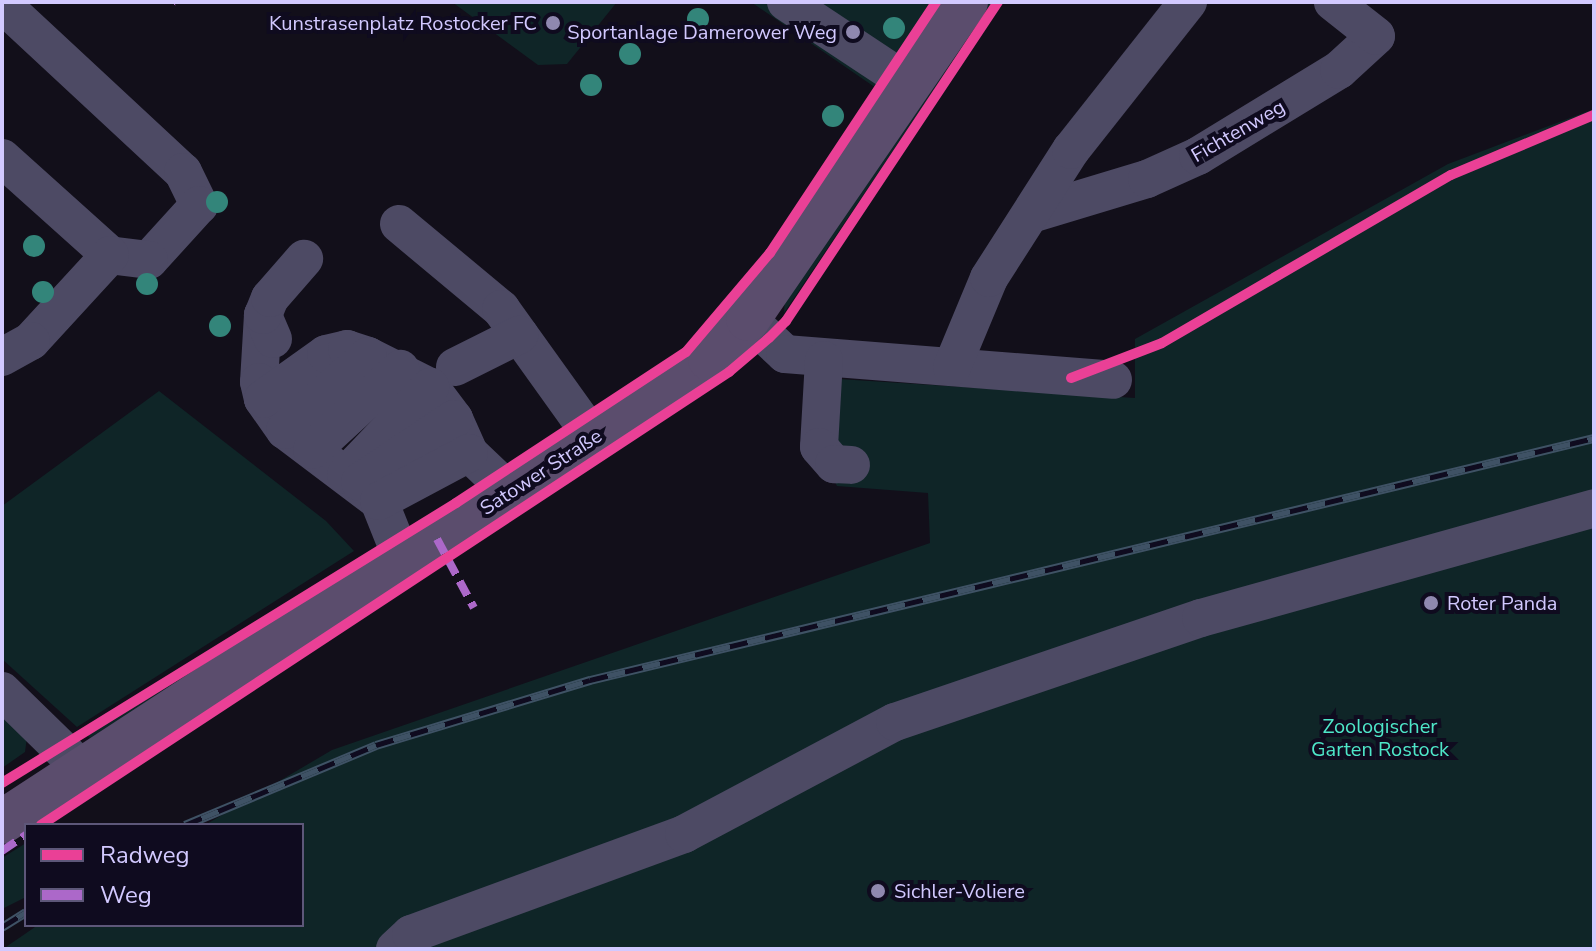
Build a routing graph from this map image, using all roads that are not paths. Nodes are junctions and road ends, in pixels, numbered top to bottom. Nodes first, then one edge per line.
1 (786, 2) edge
2 (966, 2) edge
3 (1188, 2) edge
4 (1333, 2) edge
5 (2, 4) edge
6 (910, 84) junction
7 (2, 158) edge
8 (1031, 214) junction
9 (399, 224) dead end
10 (110, 255) junction
11 (304, 259) dead end
12 (263, 315) junction
13 (748, 319) junction
14 (519, 335) junction
15 (326, 354) junction
16 (2, 357) edge
17 (824, 360) junction
18 (952, 367) junction
19 (413, 370) junction
20 (1113, 380) dead end
21 (263, 399) junction
22 (454, 419) junction
23 (594, 439) junction
24 (298, 440) junction
25 (469, 453) junction
26 (851, 465) dead end
27 (361, 487) junction
28 (510, 492) junction
29 (1594, 508) edge
30 (403, 561) junction
31 (2, 691) edge
32 (83, 770) junction
33 (2, 822) edge
34 (395, 949) edge

1 - 6 street
2 - 6 main road, Satower Straße
3 - 8 street
4 - 8 street, Fichtenweg
5 - 10 street
6 - 13 main road, Satower Straße
7 - 10 street
8 - 18 street
9 - 14 street
10 - 16 street
11 - 12 street
12 - 15 street
12 - 21 street
13 - 17 street
13 - 23 main road, Satower Straße
14 - 19 street
14 - 23 street
15 - 19 street
15 - 21 street
17 - 18 street
17 - 26 street
18 - 20 street
19 - 22 street
19 - 24 street
19 - 27 street
21 - 24 street
22 - 25 street
22 - 27 street
23 - 28 main road, Satower Straße
24 - 27 street
25 - 27 street
25 - 28 street
27 - 30 street
28 - 30 main road, Satower Straße
29 - 34 street
30 - 32 main road, Satower Straße
31 - 32 street
32 - 33 main road, Satower Straße

